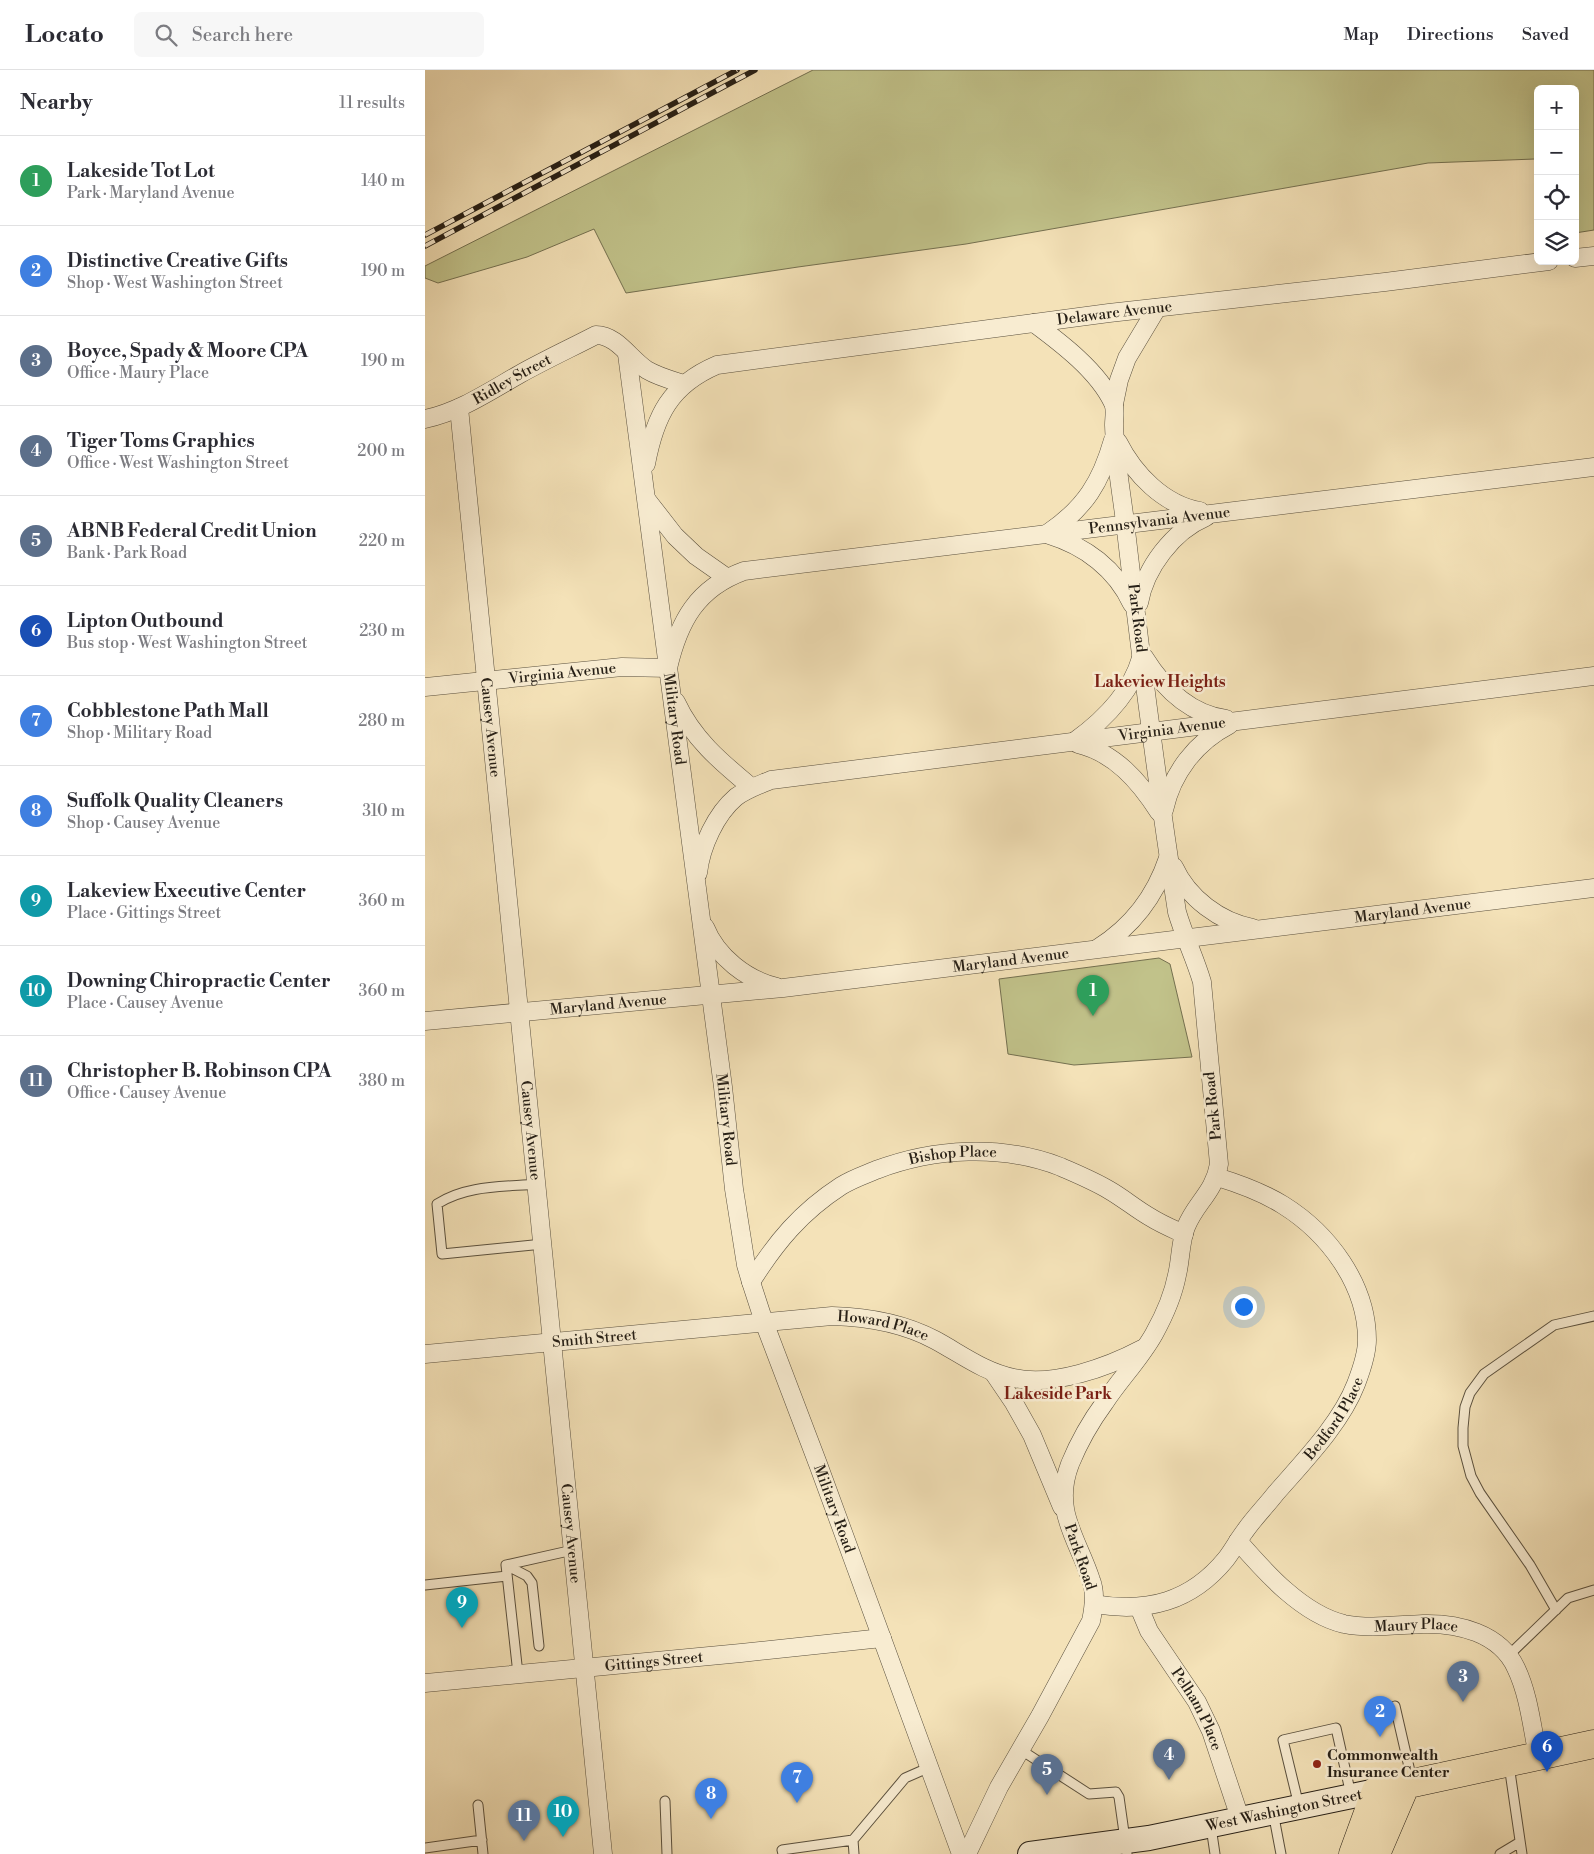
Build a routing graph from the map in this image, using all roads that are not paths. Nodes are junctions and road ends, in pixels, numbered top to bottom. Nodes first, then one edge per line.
1 (1594, 256) edge
2 (1579, 258) edge
3 (1534, 263) edge
4 (1157, 308) junction
5 (1033, 323) junction
6 (627, 354) junction
7 (684, 384) junction
8 (1115, 404) junction
9 (459, 408) junction
10 (425, 418) edge
11 (1115, 435) junction
12 (1594, 467) edge
13 (643, 479) junction
14 (645, 497) junction
15 (1218, 512) junction
16 (1125, 524) junction
17 (1045, 534) junction
18 (726, 578) junction
19 (1137, 614) junction
20 (1142, 654) junction
21 (668, 668) junction
22 (1594, 676) edge
23 (487, 681) junction
24 (425, 687) edge
25 (671, 690) junction
26 (1239, 720) junction
27 (1152, 732) junction
28 (1072, 743) junction
29 (751, 787) junction
30 (1163, 818) junction
31 (1169, 855) junction
32 (697, 886) junction
33 (1594, 888) edge
34 (700, 913) junction
35 (1261, 930) junction
36 (1186, 939) junction
37 (1094, 950) junction
38 (783, 988) junction
39 (711, 995) junction
40 (519, 1012) junction
41 (425, 1021) edge
42 (1217, 1177) junction
43 (537, 1184) junction
44 (1184, 1234) junction
45 (543, 1244) junction
46 (751, 1282) junction
47 (1594, 1316) edge
48 (764, 1322) junction
49 (553, 1342) junction
50 (1147, 1346) junction
51 (425, 1354) edge
52 (993, 1372) junction
53 (1066, 1515) junction
54 (1238, 1541) junction
55 (573, 1550) junction
56 (506, 1565) junction
57 (507, 1576) junction
58 (425, 1584) edge
59 (1594, 1590) edge
60 (1094, 1604) junction
61 (1139, 1607) junction
62 (1556, 1610) junction
63 (882, 1638) junction
64 (539, 1646) dead end
65 (1508, 1656) junction
66 (584, 1668) junction
67 (518, 1674) junction
68 (425, 1683) edge
69 (1395, 1706) dead end
70 (1594, 1744) edge
71 (1021, 1750) junction
72 (1538, 1756) junction
73 (1508, 1762) junction
74 (930, 1767) junction
75 (1410, 1783) junction
76 (1363, 1793) junction
77 (665, 1801) dead end
78 (478, 1805) dead end
79 (1299, 1806) junction
80 (1273, 1811) junction
81 (1240, 1818) junction
82 (1210, 1824) junction
83 (482, 1840) junction
84 (853, 1840) junction
85 (1520, 1842) junction
86 (425, 1848) edge
87 (1126, 1848) edge
88 (483, 1854) edge
89 (603, 1854) edge
90 (667, 1854) edge
91 (783, 1854) edge
92 (855, 1854) edge
93 (961, 1854) edge
94 (967, 1854) edge
95 (1030, 1854) edge
96 (1215, 1854) edge
97 (1281, 1854) edge
98 (1353, 1854) edge
99 (1376, 1854) edge
100 (1500, 1854) edge
101 (1522, 1854) edge

1 - 2 street
3 - 4 street, Delaware Avenue
4 - 5 street, Delaware Avenue
4 - 8 street, Park Road
5 - 7 street, Delaware Avenue
5 - 8 street
6 - 7 street
6 - 9 street, Ridley Street
6 - 13 street, Military Road
7 - 13 street, Delaware Avenue
8 - 11 street, Park Road
9 - 10 street, Ridley Street
9 - 23 street, Causey Avenue
11 - 15 street
11 - 16 street, Park Road
11 - 17 street
12 - 15 street, Pennsylvania Avenue
13 - 14 street, Military Road
14 - 18 street
14 - 21 street, Military Road
15 - 16 street, Pennsylvania Avenue
15 - 19 street
16 - 17 street, Pennsylvania Avenue
16 - 19 street, Park Road
17 - 18 street, Pennsylvania Avenue
17 - 19 street
18 - 21 street, Pennsylvania Avenue
19 - 20 street, Park Road
20 - 26 street
20 - 27 street, Park Road
20 - 28 street
21 - 23 street, Virginia Avenue
21 - 25 street, Military Road
22 - 26 street, Virginia Avenue
23 - 24 street, Virginia Avenue
23 - 40 street, Causey Avenue
25 - 29 street
25 - 32 street, Military Road
26 - 27 street, Virginia Avenue
26 - 30 street
27 - 28 street, Virginia Avenue
27 - 30 street, Park Road
28 - 29 street, Virginia Avenue
28 - 30 street
29 - 32 street
30 - 31 street, Park Road
31 - 35 street
31 - 36 street, Park Road
31 - 37 street
32 - 34 street, Military Road
33 - 35 street, Maryland Avenue
34 - 38 street
34 - 39 street, Military Road
35 - 36 street, Maryland Avenue
36 - 37 street, Maryland Avenue
36 - 42 street, Park Road
37 - 38 street, Maryland Avenue
38 - 39 street, Maryland Avenue
39 - 40 street, Maryland Avenue
39 - 46 street, Military Road
40 - 41 street, Maryland Avenue
40 - 43 street, Causey Avenue
42 - 44 street, Park Road
42 - 54 street, Bedford Place
43 - 45 street, Causey Avenue
43 - 45 lane
44 - 46 street, Bishop Place
44 - 50 street, Park Road
45 - 49 street, Causey Avenue
46 - 48 street, Military Road
47 - 62 lane
48 - 49 street, Smith Street
48 - 52 street, Howard Place
48 - 63 street, Military Road
49 - 51 street, Smith Street
49 - 55 street, Causey Avenue
50 - 52 street, Howard Place
50 - 53 street, Park Road
52 - 53 street
53 - 60 street, Park Road
54 - 61 street, Bedford Place
54 - 65 street, Maury Place
55 - 56 lane
55 - 66 street, Causey Avenue
56 - 57 lane
56 - 64 lane
57 - 58 lane
57 - 67 lane
59 - 62 lane
60 - 61 street, Bedford Place
60 - 71 street, Park Road
61 - 81 street, Pelham Place
62 - 65 lane
63 - 66 street, Gittings Street
63 - 74 street, Military Road
65 - 72 street, Maury Place
66 - 67 street, Gittings Street
66 - 89 street, Causey Avenue
67 - 68 street, Gittings Street
69 - 75 lane
70 - 72 main road, West Washington Street
71 - 87 lane
71 - 94 street, Park Road
72 - 73 main road, West Washington Street
73 - 75 main road, West Washington Street
73 - 85 lane
74 - 84 lane
74 - 93 street, Military Road
75 - 76 main road, West Washington Street
75 - 99 main road
76 - 79 main road, West Washington Street
76 - 79 lane
76 - 98 main road
77 - 90 lane
78 - 83 lane
79 - 80 main road, West Washington Street
80 - 81 main road, West Washington Street
80 - 97 lane
81 - 82 main road, West Washington Street
82 - 87 main road, West Washington Street
82 - 96 lane
83 - 86 lane
83 - 88 lane
84 - 91 lane
84 - 92 lane
85 - 100 lane
85 - 101 lane
87 - 95 main road, West Washington Street

